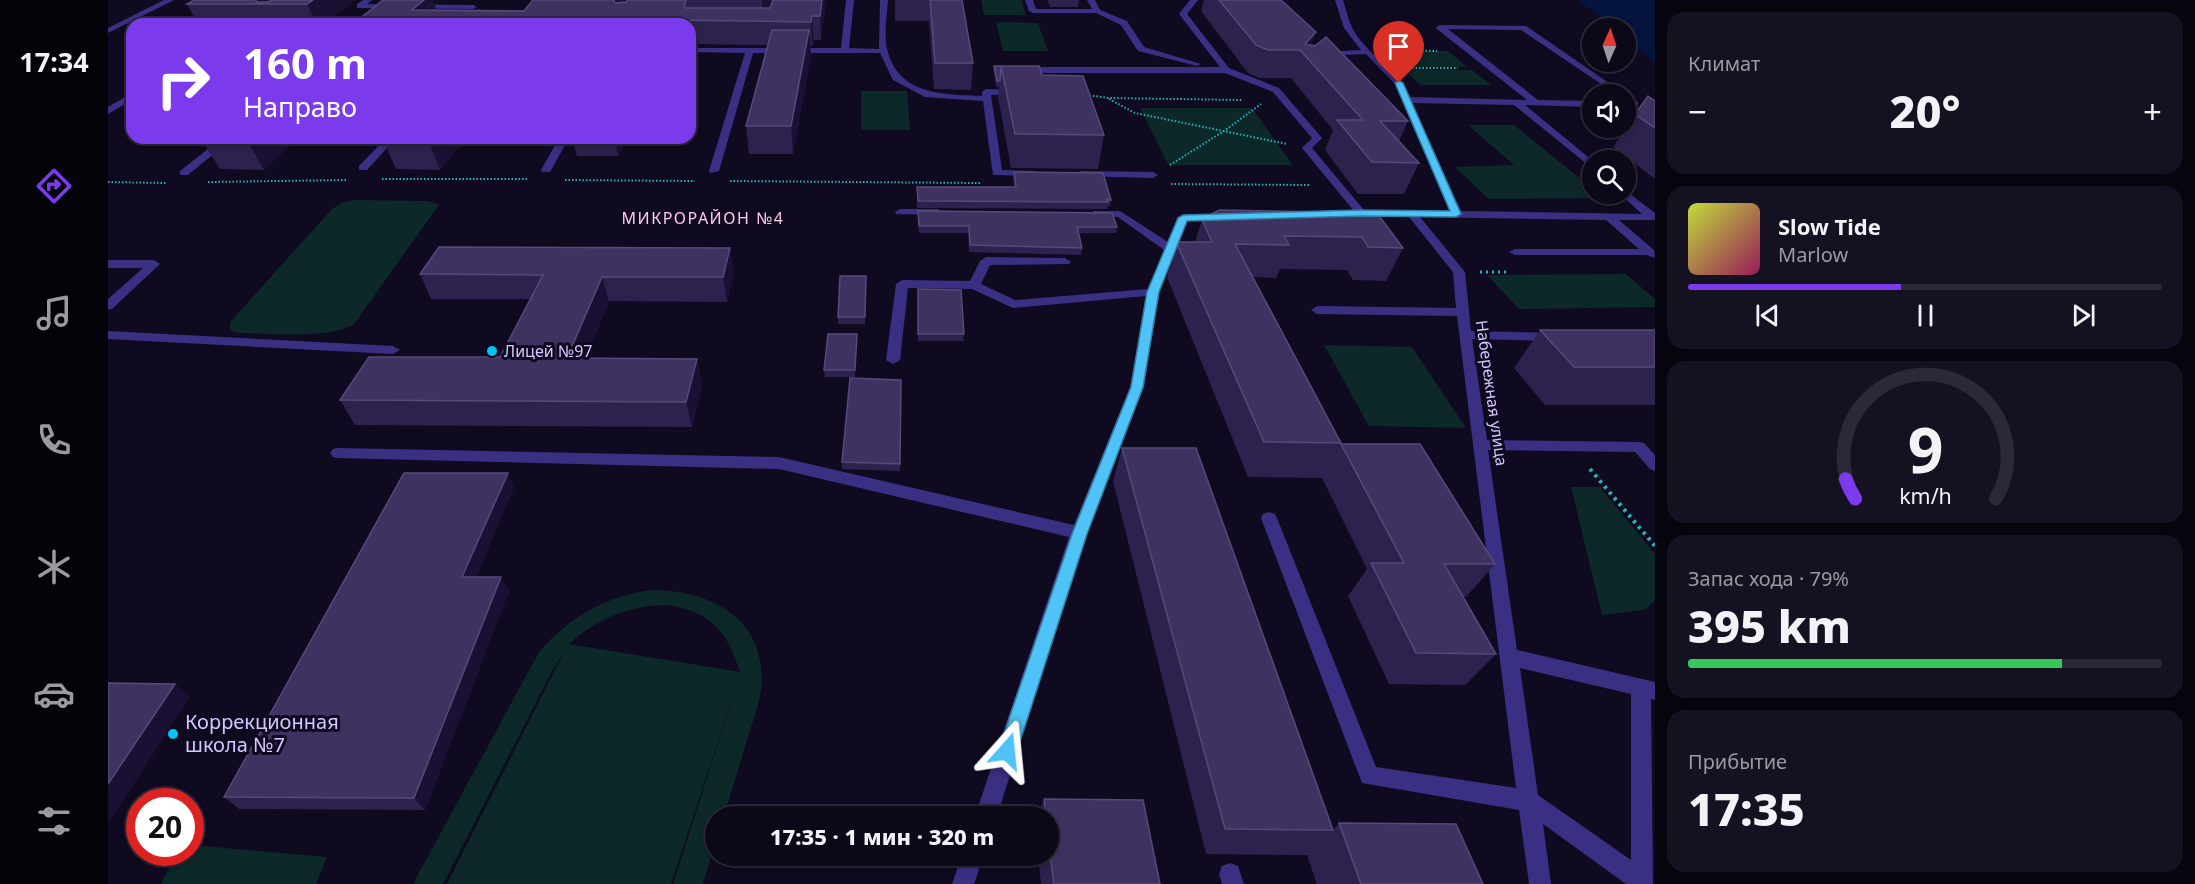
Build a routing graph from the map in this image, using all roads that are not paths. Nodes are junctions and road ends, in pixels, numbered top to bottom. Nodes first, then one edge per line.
1 (170, 0) edge
2 (368, 0) edge
3 (480, 0) edge
4 (850, 0) edge
5 (884, 0) edge
6 (1029, 0) edge
7 (1091, 0) edge
8 (1194, 0) edge
9 (1339, 0) edge
10 (473, 7) junction
11 (1097, 11) junction
12 (135, 18) edge
13 (461, 18) edge
14 (126, 23) edge
15 (108, 32) edge
16 (124, 34) dead end
17 (696, 50) edge
18 (750, 50) junction
19 (845, 51) junction
20 (883, 51) junction
21 (1367, 51) junction
22 (1316, 59) edge
23 (1197, 64) junction
24 (1223, 67) junction
25 (1020, 70) edge
26 (1062, 70) junction
27 (1093, 70) junction
28 (1606, 84) edge
29 (1028, 92) edge
30 (1070, 93) edge
31 (987, 99) junction
32 (126, 100) edge
33 (1406, 100) junction
34 (1516, 102) junction
35 (1535, 102) junction
36 (1582, 104) edge
37 (108, 111) edge
38 (1636, 123) edge
39 (1655, 137) edge
40 (220, 144) edge
41 (385, 144) edge
42 (561, 144) edge
43 (1582, 157) edge
44 (363, 168) dead end
45 (546, 170) dead end
46 (714, 171) dead end
47 (184, 173) dead end
48 (1042, 174) edge
49 (1075, 174) edge
50 (1153, 175) road end
51 (1636, 203) edge
52 (900, 212) dead end
53 (945, 212) edge
54 (1361, 213) junction
55 (1078, 214) edge
56 (1337, 214) edge
57 (1412, 214) junction
58 (1456, 214) junction
59 (1242, 216) edge
60 (1608, 216) junction
61 (1654, 217) edge
62 (1171, 249) junction
63 (1515, 252) dead end
64 (1652, 254) edge
65 (1065, 262) dead end
66 (108, 264) edge
67 (974, 285) junction
68 (1153, 292) junction
69 (108, 306) edge
70 (1317, 310) dead end
71 (1463, 312) junction
72 (108, 335) edge
73 (1465, 335) junction
74 (1572, 337) edge
75 (393, 350) dead end
76 (893, 360) dead end
77 (1481, 445) junction
78 (338, 453) dead end
79 (1655, 465) edge
80 (1269, 518) dead end
81 (1079, 534) junction
82 (1510, 657) junction
83 (1648, 690) edge
84 (1528, 801) junction
85 (989, 806) edge
86 (969, 866) edge
87 (1642, 883) edge
88 (963, 884) edge
89 (1540, 884) edge

1 - 12 street
2 - 10 street
3 - 10 street
4 - 19 street
5 - 20 street
6 - 11 street
7 - 11 street
8 - 24 street
9 - 21 street
10 - 13 street
11 - 23 street
14 - 15 street
15 - 16 street
17 - 18 street
18 - 19 street
18 - 46 street
19 - 20 street
20 - 31 street
21 - 22 street
21 - 33 street
23 - 24 street
23 - 27 street
24 - 27 street
24 - 54 street
25 - 26 street
26 - 27 street
26 - 30 street
28 - 35 street
29 - 31 street
31 - 48 street
32 - 37 street
33 - 34 street
33 - 58 street
34 - 35 street
34 - 43 street
35 - 36 street
38 - 39 street
40 - 47 street
41 - 44 street
42 - 45 street
49 - 50 street
51 - 61 street
52 - 53 street
54 - 56 street
54 - 57 street
55 - 62 street
57 - 58 street
57 - 71 street, Набережная улица
58 - 60 street
59 - 62 street
60 - 61 street
60 - 64 street
62 - 68 street
63 - 64 street
65 - 67 street
66 - 69 street
67 - 68 street
67 - 76 street
68 - 81 street
70 - 71 street
71 - 73 street, Набережная улица
72 - 75 street
73 - 74 street
73 - 77 street, Набережная улица
77 - 79 street
77 - 82 street, Набережная улица
78 - 81 street
80 - 84 street
81 - 85 street
82 - 83 street
82 - 84 street, Набережная улица
83 - 87 street
84 - 87 street
84 - 89 street, Набережная улица
86 - 88 street

